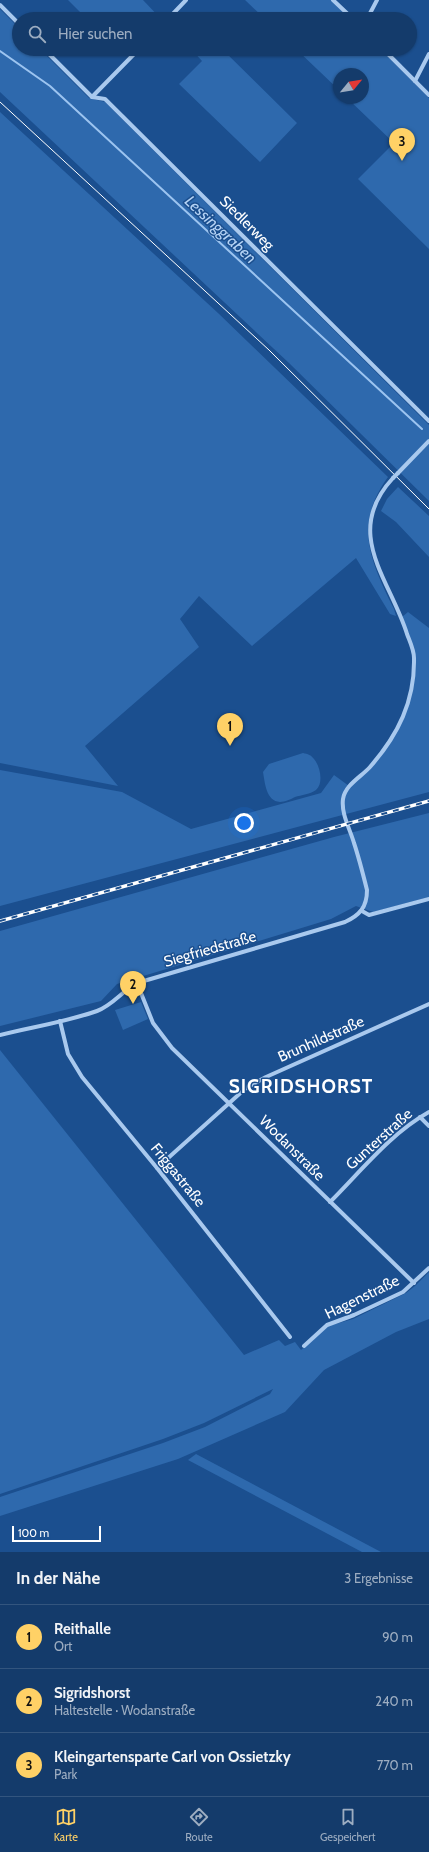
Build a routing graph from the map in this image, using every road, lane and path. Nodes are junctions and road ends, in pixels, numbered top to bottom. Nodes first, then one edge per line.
1 (333, 0) edge
2 (377, 0) edge
3 (184, 1) edge
4 (0, 4) edge
5 (174, 12) edge
6 (346, 12) edge
7 (371, 12) edge
8 (12, 17) edge
9 (429, 54) edge
10 (51, 56) edge
11 (132, 56) edge
12 (390, 56) edge
13 (415, 81) junction
14 (429, 95) edge
15 (92, 97) junction
16 (429, 421) edge
17 (429, 441) edge
18 (429, 899) edge
19 (362, 911) junction
20 (137, 983) junction
21 (429, 1004) edge
22 (60, 1021) junction
23 (0, 1035) edge
24 (229, 1103) junction
25 (429, 1112) edge
26 (420, 1117) junction
27 (429, 1126) edge
28 (157, 1168) junction
29 (330, 1202) junction
30 (429, 1268) edge
31 (414, 1283) junction
32 (290, 1337) dead end
33 (304, 1346) dead end

1 - 6 street
2 - 7 street
3 - 5 street
4 - 8 street
9 - 13 street
10 - 15 street, Siedlerweg
11 - 15 street
12 - 13 street
13 - 14 street
15 - 16 street, Siedlerweg
17 - 19 street, bridge
18 - 19 street
19 - 20 street, Siegfriedstraße
20 - 22 street, Siegfriedstraße
20 - 24 street, Wodanstraße
21 - 24 street, Brunhildstraße
22 - 23 street, Siegfriedstraße
22 - 28 street, Friggastraße
24 - 28 street, Brunhildstraße
24 - 29 street, Wodanstraße
25 - 26 street, Gunterstraße
26 - 27 street
26 - 29 street, Gunterstraße
28 - 32 street, Friggastraße
29 - 31 street, Wodanstraße
30 - 31 street, Hagenstraße
31 - 33 street, Hagenstraße

